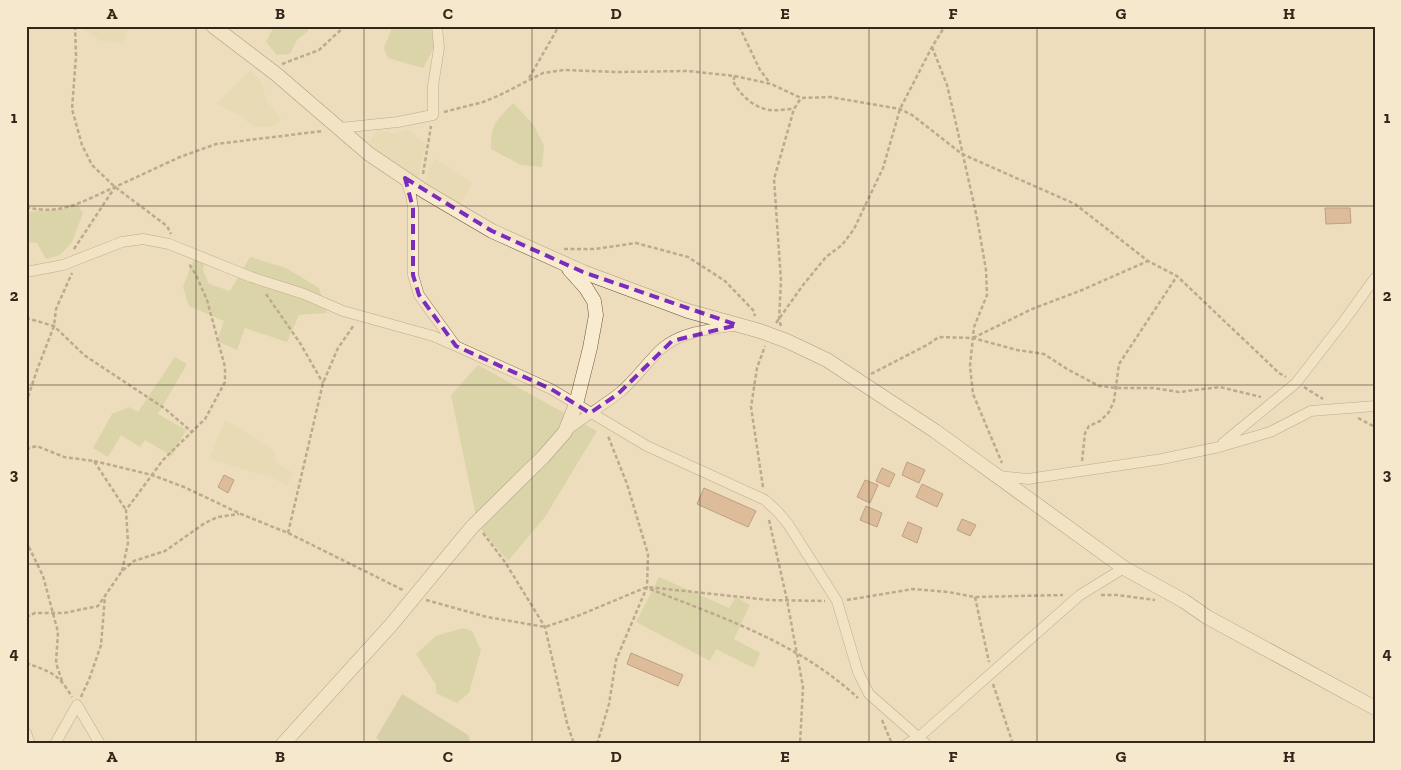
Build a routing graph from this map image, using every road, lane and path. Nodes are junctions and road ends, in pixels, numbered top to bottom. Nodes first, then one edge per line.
1 (75, 26) edge
2 (213, 26) edge
3 (345, 26) edge
4 (437, 26) edge
5 (558, 26) edge
6 (739, 26) edge
7 (945, 26) edge
8 (932, 47) junction
9 (276, 74) junction
10 (735, 76) junction
11 (528, 80) junction
12 (771, 84) junction
13 (801, 98) junction
14 (794, 109) junction
15 (900, 109) junction
16 (432, 115) junction
17 (340, 128) junction
18 (962, 154) junction
19 (405, 178) junction
20 (115, 187) junction
21 (418, 188) junction
22 (26, 207) edge
23 (80, 240) junction
24 (178, 248) junction
25 (563, 249) dead end
26 (78, 259) junction
27 (1148, 261) junction
28 (564, 264) junction
29 (63, 265) junction
30 (26, 272) edge
31 (1177, 276) junction
32 (251, 277) junction
33 (1375, 278) edge
34 (363, 316) junction
35 (26, 318) edge
36 (779, 320) junction
37 (54, 326) junction
38 (737, 326) junction
39 (764, 333) junction
40 (973, 338) junction
41 (787, 341) junction
42 (456, 346) junction
43 (858, 380) junction
44 (323, 383) junction
45 (1296, 383) junction
46 (1116, 388) junction
47 (1276, 400) junction
48 (26, 403) edge
49 (576, 404) junction
50 (1375, 406) edge
51 (1338, 408) junction
52 (590, 413) junction
53 (601, 418) junction
54 (192, 432) junction
55 (565, 432) junction
56 (1219, 447) junction
57 (26, 449) edge
58 (94, 461) junction
59 (1080, 472) junction
60 (152, 475) junction
61 (1003, 476) junction
62 (765, 500) junction
63 (126, 510) junction
64 (241, 514) junction
65 (472, 527) junction
66 (288, 533) junction
67 (26, 541) edge
68 (1124, 568) junction
69 (122, 571) junction
70 (647, 587) junction
71 (1080, 594) junction
72 (105, 595) junction
73 (416, 597) junction
74 (787, 600) junction
75 (837, 602) junction
76 (1163, 602) dead end
77 (52, 613) junction
78 (26, 617) edge
79 (545, 627) junction
80 (796, 652) junction
81 (26, 663) edge
82 (62, 681) junction
83 (862, 702) dead end
84 (77, 705) junction
85 (1375, 708) edge
86 (26, 733) edge
87 (923, 741) edge
88 (30, 744) edge
89 (55, 744) edge
90 (100, 744) edge
91 (283, 744) edge
92 (574, 744) edge
93 (597, 744) edge
94 (800, 744) edge
95 (908, 744) edge

1 - 20 path
2 - 9 street
3 - 9 path
4 - 16 street
5 - 11 path
6 - 12 path
7 - 8 path
8 - 15 path
8 - 18 path
9 - 17 street
10 - 11 path
10 - 12 path
10 - 14 path
11 - 16 path
12 - 13 path
13 - 14 path
13 - 15 path
14 - 36 path
15 - 18 path
15 - 36 path
16 - 17 street
16 - 21 path
17 - 19 street
17 - 20 path
18 - 27 path
18 - 40 path
19 - 21 street
19 - 42 street
20 - 22 path
20 - 23 path
20 - 24 path
21 - 28 street
23 - 26 path
23 - 29 path
24 - 26 street
24 - 32 street
24 - 54 path
25 - 39 path
26 - 29 street
26 - 37 path
27 - 31 path
27 - 40 path
28 - 38 street
28 - 49 street
29 - 30 street
31 - 45 path
31 - 46 path
32 - 34 street
32 - 44 path
33 - 45 street
34 - 42 street
34 - 44 path
35 - 37 path
36 - 39 path
36 - 41 path
37 - 48 path
37 - 54 path
38 - 39 street
38 - 52 street
39 - 41 street
39 - 62 path
40 - 43 path
40 - 46 path
40 - 61 path
41 - 43 street
42 - 49 street
43 - 61 street
44 - 66 path
45 - 47 street
45 - 51 path
46 - 47 path
46 - 59 path
47 - 56 street
49 - 52 street
49 - 55 street
50 - 51 street
51 - 56 street
52 - 53 street
52 - 55 street
53 - 62 street
53 - 70 path
54 - 60 path
55 - 65 street
56 - 59 street
57 - 58 path
58 - 60 path
58 - 63 path
59 - 61 street
60 - 63 path
60 - 64 path
61 - 68 street
62 - 74 path
62 - 75 street
63 - 69 path
64 - 66 path
64 - 69 path
65 - 73 street
65 - 79 path
66 - 73 path
67 - 77 path
68 - 71 street
68 - 85 street
69 - 72 path
70 - 74 path
70 - 79 path
70 - 80 path
70 - 93 path
71 - 75 path
71 - 76 path
71 - 87 street
72 - 77 path
72 - 84 path
73 - 79 path
73 - 91 street
74 - 75 path
74 - 80 path
75 - 87 street
77 - 78 path
77 - 82 path
79 - 92 path
80 - 83 path
80 - 94 path
81 - 82 path
82 - 84 path
84 - 89 street
84 - 90 street
86 - 88 street
87 - 95 street

